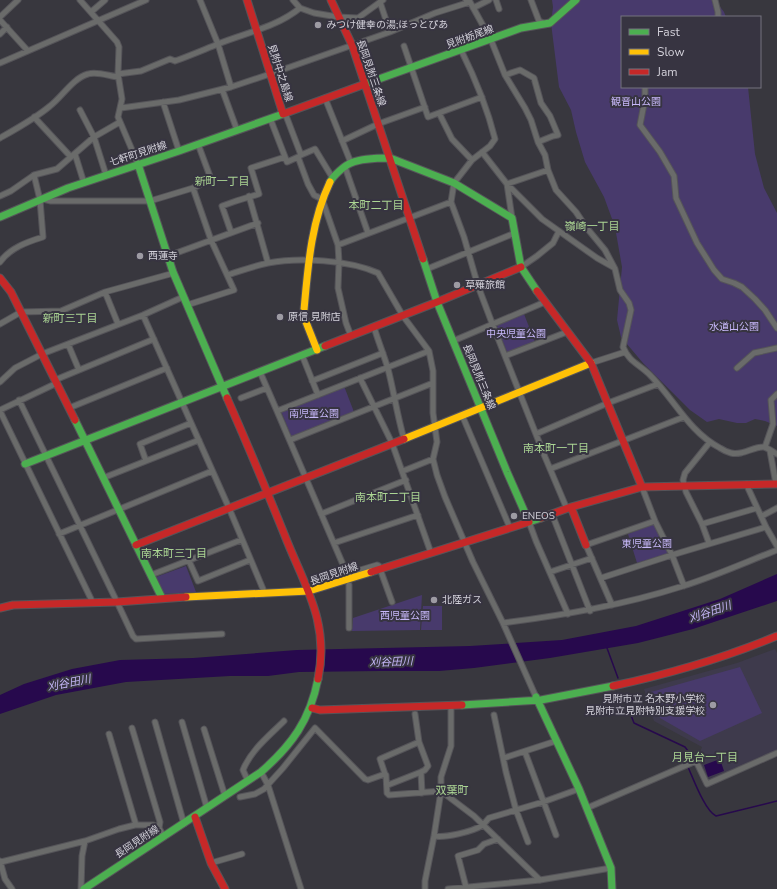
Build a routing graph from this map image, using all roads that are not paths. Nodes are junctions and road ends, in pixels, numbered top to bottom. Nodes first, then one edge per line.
1 (18, 0) edge
2 (80, 0) edge
3 (105, 0) edge
4 (146, 0) edge
5 (200, 0) edge
6 (247, 0) edge
7 (293, 0) edge
8 (331, 0) edge
9 (490, 0) edge
10 (496, 0) edge
11 (531, 0) edge
12 (576, 0) edge
13 (715, 0) edge
14 (381, 1) edge
15 (468, 1) edge
16 (300, 8) junction
17 (473, 8) junction
18 (499, 8) dead end
19 (91, 12) junction
20 (718, 16) edge
21 (338, 17) junction
22 (0, 18) edge
23 (97, 20) junction
24 (546, 24) junction
25 (7, 28) junction
26 (256, 30) junction
27 (390, 32) junction
28 (0, 34) edge
29 (491, 40) junction
30 (218, 44) junction
31 (352, 45) junction
32 (404, 46) dead end
33 (461, 50) junction
34 (28, 51) junction
35 (0, 63) edge
36 (411, 68) junction
37 (270, 74) junction
38 (505, 75) junction
39 (118, 76) junction
40 (365, 84) junction
41 (231, 87) junction
42 (645, 88) edge
43 (222, 89) junction
44 (482, 97) junction
45 (325, 98) junction
46 (163, 102) junction
47 (425, 107) junction
48 (121, 108) junction
49 (80, 110) dead end
50 (284, 113) junction
51 (439, 113) junction
52 (34, 117) junction
53 (270, 118) junction
54 (120, 122) junction
55 (378, 124) junction
56 (237, 130) junction
57 (94, 137) junction
58 (0, 138) edge
59 (342, 141) junction
60 (538, 142) junction
61 (198, 144) junction
62 (179, 151) junction
63 (482, 152) junction
64 (73, 156) junction
65 (300, 156) junction
66 (285, 157) junction
67 (390, 158) junction
68 (472, 160) junction
69 (138, 164) junction
70 (348, 165) junction
71 (548, 170) junction
72 (34, 174) junction
73 (106, 175) junction
74 (332, 177) junction
75 (84, 183) junction
76 (454, 183) junction
77 (507, 184) junction
78 (192, 188) junction
79 (0, 196) edge
80 (249, 196) junction
81 (41, 199) junction
82 (322, 199) junction
83 (150, 201) junction
84 (451, 202) junction
85 (0, 217) edge
86 (410, 217) junction
87 (512, 218) junction
88 (258, 223) junction
89 (559, 231) junction
90 (232, 232) junction
91 (368, 233) junction
92 (515, 233) junction
93 (211, 240) junction
94 (338, 244) junction
95 (468, 252) junction
96 (168, 256) junction
97 (309, 261) junction
98 (0, 262) edge
99 (339, 262) junction
100 (268, 263) junction
101 (521, 267) junction
102 (614, 267) junction
103 (427, 269) junction
104 (174, 273) junction
105 (227, 275) junction
106 (0, 278) edge
107 (478, 286) junction
108 (105, 292) junction
109 (184, 297) junction
110 (436, 302) junction
111 (545, 302) junction
112 (187, 305) junction
113 (21, 312) junction
114 (143, 314) junction
115 (403, 316) junction
116 (492, 323) junction
117 (0, 324) edge
118 (118, 324) junction
119 (374, 327) junction
120 (777, 328) edge
121 (567, 332) junction
122 (351, 336) junction
123 (154, 339) junction
124 (452, 341) junction
125 (68, 344) junction
126 (777, 348) edge
127 (316, 350) junction
128 (429, 351) junction
129 (625, 352) junction
130 (383, 353) junction
131 (42, 354) junction
132 (302, 355) junction
133 (504, 356) junction
134 (591, 363) junction
135 (387, 367) junction
136 (167, 368) junction
137 (737, 368) dead end
138 (79, 370) junction
139 (260, 372) junction
140 (360, 378) junction
141 (312, 381) junction
142 (0, 382) edge
143 (56, 382) junction
144 (433, 383) junction
145 (658, 384) junction
146 (223, 386) junction
147 (267, 388) junction
148 (519, 393) junction
149 (318, 394) junction
150 (777, 394) edge
151 (241, 398) dead end
152 (395, 398) junction
153 (19, 400) junction
154 (182, 402) junction
155 (608, 403) junction
156 (375, 407) junction
157 (69, 408) junction
158 (480, 408) junction
159 (0, 410) edge
160 (277, 411) junction
161 (462, 416) junction
162 (684, 417) junction
163 (191, 423) junction
164 (434, 426) junction
165 (536, 434) junction
166 (404, 439) junction
167 (85, 440) junction
168 (198, 440) junction
169 (290, 440) junction
170 (623, 440) junction
171 (710, 442) junction
172 (392, 443) junction
173 (767, 449) junction
174 (777, 454) edge
175 (46, 456) junction
176 (433, 459) junction
177 (146, 461) junction
178 (25, 464) junction
179 (550, 470) junction
180 (212, 471) junction
181 (403, 471) junction
182 (305, 477) junction
183 (103, 478) junction
184 (406, 480) junction
185 (747, 484) junction
186 (776, 484) edge
187 (685, 485) junction
188 (642, 486) junction
189 (268, 492) junction
190 (229, 508) junction
191 (569, 508) junction
192 (757, 508) junction
193 (777, 508) edge
194 (118, 509) junction
195 (321, 514) junction
196 (552, 514) junction
197 (418, 515) junction
198 (762, 516) junction
199 (656, 521) junction
200 (529, 522) junction
201 (702, 524) junction
202 (80, 525) junction
203 (766, 527) junction
204 (510, 528) junction
205 (59, 534) junction
206 (241, 540) junction
207 (465, 542) junction
208 (334, 543) junction
209 (710, 543) junction
210 (586, 544) junction
211 (136, 545) junction
212 (777, 546) edge
213 (777, 550) edge
214 (431, 553) junction
215 (672, 555) junction
216 (592, 558) junction
217 (250, 560) junction
218 (189, 561) junction
219 (572, 565) junction
220 (380, 569) junction
221 (550, 572) junction
222 (151, 575) junction
223 (601, 578) junction
224 (349, 585) dead end
225 (684, 586) junction
226 (309, 591) junction
227 (263, 594) junction
228 (162, 598) junction
229 (117, 602) junction
230 (392, 602) dead end
231 (93, 603) junction
232 (612, 605) junction
233 (0, 608) edge
234 (590, 610) junction
235 (568, 614) junction
236 (503, 623) junction
237 (349, 628) dead end
238 (222, 634) dead end
239 (777, 636) edge
240 (537, 698) junction
241 (451, 705) junction
242 (312, 707) junction
243 (415, 714) dead end
244 (494, 715) dead end
245 (284, 721) dead end
246 (155, 722) dead end
247 (182, 722) dead end
248 (132, 728) dead end
249 (204, 729) dead end
250 (109, 734) dead end
251 (556, 741) junction
252 (419, 742) junction
253 (525, 752) junction
254 (777, 753) edge
255 (504, 758) junction
256 (261, 772) junction
257 (421, 772) junction
258 (385, 774) junction
259 (248, 781) junction
260 (268, 785) junction
261 (388, 785) junction
262 (579, 789) junction
263 (440, 791) junction
264 (422, 793) junction
265 (224, 796) junction
266 (240, 798) dead end
267 (543, 802) junction
268 (207, 808) junction
269 (587, 808) junction
270 (516, 810) junction
271 (195, 817) junction
272 (184, 824) junction
273 (136, 825) junction
274 (483, 825) junction
275 (159, 828) junction
276 (556, 835) dead end
277 (164, 836) junction
278 (434, 836) junction
279 (498, 839) junction
280 (85, 841) junction
281 (528, 842) dead end
282 (242, 854) dead end
283 (0, 861) edge
284 (211, 863) junction
285 (611, 868) junction
286 (540, 880) junction
287 (466, 887) junction
288 (12, 889) edge
289 (82, 889) edge
290 (225, 889) edge
291 (301, 889) edge
292 (425, 889) edge
293 (448, 889) edge
294 (455, 889) edge
295 (612, 889) edge

1 - 22 street
2 - 19 street
3 - 19 street
4 - 23 street
5 - 30 street
6 - 26 street, 見附中之島線
7 - 16 street
8 - 21 street, 長岡見附三条線
9 - 17 street
10 - 18 street
11 - 24 street
12 - 24 street, 見附栃尾線
13 - 20 street
14 - 21 street
14 - 27 street
15 - 17 street
15 - 27 street
16 - 21 street
16 - 26 street
17 - 29 street
19 - 23 street
21 - 31 street, 長岡見附三条線
22 - 25 street
23 - 34 street
23 - 39 street
24 - 29 street, 見附栃尾線
25 - 28 street
25 - 34 street
26 - 30 street
26 - 37 street, 見附中之島線
27 - 31 street
29 - 33 street, 見附栃尾線
29 - 38 street
30 - 39 street
30 - 41 street
31 - 37 street
31 - 40 street, 長岡見附三条線
32 - 36 street
33 - 36 street, 見附栃尾線
33 - 44 street
34 - 35 street
36 - 40 street, 見附栃尾線
36 - 47 street
37 - 41 street
37 - 50 street, 見附中之島線
38 - 60 street
38 - 60 street
39 - 48 street
39 - 52 street
40 - 45 street, 見附中之島線
40 - 55 street, 長岡見附三条線
41 - 43 street
42 - 120 street
43 - 46 street
43 - 56 street
44 - 51 street
44 - 63 street
45 - 50 street, 見附中之島線
45 - 59 street
46 - 48 street
46 - 62 street
47 - 51 street
47 - 55 street
48 - 54 street
49 - 57 street
50 - 53 street, 七軒町見附線
50 - 65 street
51 - 68 street
52 - 58 street
52 - 64 street
53 - 56 street, 七軒町見附線
53 - 66 street
54 - 57 street
54 - 69 street
55 - 59 street
55 - 67 street, 長岡見附三条線
56 - 61 street, 七軒町見附線
57 - 64 street
57 - 73 street
59 - 70 street
60 - 71 street
61 - 62 street, 七軒町見附線
61 - 78 street
62 - 69 street, 七軒町見附線
63 - 68 street
63 - 77 street
64 - 72 street
64 - 75 street
65 - 66 street
65 - 74 street
65 - 82 street
66 - 80 street
67 - 70 street
67 - 76 street
67 - 86 street, 長岡見附三条線
68 - 76 street
69 - 73 street, 七軒町見附線
69 - 83 street
70 - 74 street
70 - 91 street
71 - 77 street
71 - 102 street
72 - 79 street
72 - 81 street
73 - 75 street, 七軒町見附線
74 - 82 street
75 - 81 street, 七軒町見附線
76 - 84 street
76 - 87 street
77 - 87 street
77 - 89 street
78 - 83 street
78 - 93 street
80 - 88 street
80 - 90 street
81 - 83 street
81 - 85 street, 七軒町見附線
81 - 98 street
82 - 94 street
82 - 97 street
83 - 96 street
84 - 86 street
84 - 95 street
86 - 91 street
86 - 103 street, 長岡見附三条線
87 - 92 street
88 - 90 street
88 - 100 street
89 - 101 street
89 - 102 street
90 - 93 street
91 - 94 street
92 - 95 street
92 - 101 street
93 - 96 street
93 - 105 street
94 - 99 street
95 - 103 street
95 - 107 street
96 - 104 street
97 - 99 street
97 - 100 street
97 - 127 street
99 - 115 street
99 - 122 street
100 - 105 street
101 - 107 street
101 - 111 street
102 - 129 street
103 - 110 street, 長岡見附三条線
104 - 108 street
104 - 109 street
105 - 112 street
106 - 113 street
107 - 110 street
107 - 116 street
108 - 113 street
108 - 118 street
109 - 112 street
109 - 114 street
110 - 115 street
110 - 124 street, 長岡見附三条線
111 - 116 street
111 - 121 street
112 - 146 street
113 - 117 street
113 - 131 street
114 - 118 street
114 - 123 street
115 - 119 street
115 - 128 street
116 - 124 street
116 - 133 street
118 - 125 street
119 - 122 street
119 - 130 street
121 - 133 street
121 - 134 street
122 - 127 street
123 - 136 street
123 - 138 street
124 - 158 street, 長岡見附三条線
125 - 131 street
125 - 138 street
126 - 137 street
127 - 132 street
128 - 135 street
128 - 144 street
129 - 134 street
129 - 145 street
130 - 135 street
130 - 141 street
131 - 142 street
131 - 143 street
132 - 139 street
132 - 141 street
133 - 148 street
134 - 148 street
134 - 155 street
135 - 140 street
135 - 152 street
136 - 154 street
136 - 157 street
138 - 143 street
139 - 146 street
139 - 147 street
140 - 149 street
140 - 156 street
141 - 149 street
143 - 153 street
143 - 157 street
144 - 152 street
144 - 164 street
145 - 155 street
145 - 162 street
146 - 154 street
146 - 189 street
147 - 151 street
147 - 160 street
148 - 158 street
148 - 165 street
149 - 160 street
150 - 173 street
152 - 156 street
152 - 166 street
153 - 159 street
153 - 175 street
154 - 163 street
154 - 167 street
155 - 165 street
155 - 170 street
156 - 169 street
156 - 172 street
157 - 167 street
158 - 161 street
158 - 200 street, 長岡見附三条線
159 - 178 street
160 - 169 street
161 - 164 street
161 - 204 street
162 - 170 street
162 - 171 street
163 - 168 street
163 - 177 street
164 - 166 street
164 - 176 street
165 - 179 street
166 - 172 street
167 - 175 street
167 - 183 street
168 - 177 street
168 - 180 street
169 - 182 street
170 - 179 street
170 - 188 street
171 - 173 street
171 - 187 street
172 - 181 street
172 - 182 street
173 - 174 street
173 - 186 street
175 - 178 street
175 - 202 street
176 - 181 street
176 - 207 street
177 - 183 street
178 - 205 street
179 - 191 street
180 - 190 street
180 - 194 street
181 - 184 street
182 - 189 street
182 - 195 street
183 - 194 street
184 - 195 street
184 - 197 street
185 - 186 street
185 - 187 street
185 - 192 street
187 - 188 street
187 - 201 street
188 - 191 street
188 - 199 street
189 - 190 street
189 - 226 street
190 - 206 street
190 - 211 street
191 - 196 street
191 - 210 street
192 - 198 street
192 - 201 street
193 - 198 street
194 - 202 street
194 - 211 street
195 - 208 street
196 - 200 street
196 - 219 street
197 - 208 street
197 - 214 street
198 - 203 street
199 - 210 street
199 - 215 street
200 - 204 street, 長岡見附線
200 - 221 street
201 - 209 street
202 - 205 street
202 - 229 street
203 - 209 street
203 - 212 street
204 - 207 street, 長岡見附線
205 - 231 street
206 - 217 street
206 - 218 street
207 - 214 street, 長岡見附線
207 - 236 street
208 - 220 street
209 - 215 street
210 - 216 street
211 - 222 street
213 - 225 street
214 - 220 street, 長岡見附線
215 - 223 street
215 - 225 street
216 - 219 street
216 - 223 street
217 - 218 street
217 - 227 street
218 - 222 street
219 - 221 street
219 - 234 street
220 - 226 street, 長岡見附線
220 - 230 street
221 - 235 street
222 - 228 street
223 - 232 street
224 - 237 street
225 - 232 street
226 - 227 street
226 - 242 street, 長岡見附線
227 - 228 street
228 - 229 street
229 - 231 street
229 - 238 street
231 - 233 street
232 - 234 street
234 - 235 street
235 - 236 street
236 - 240 street
239 - 240 street
240 - 241 street
240 - 251 street
241 - 242 street
241 - 263 street
242 - 256 street, 長岡見附線
243 - 252 street
244 - 255 street
245 - 259 street
246 - 272 street
247 - 268 street
248 - 275 street
249 - 265 street
250 - 273 street
251 - 253 street
251 - 262 street
252 - 257 street
252 - 258 street
253 - 255 street
253 - 267 street
254 - 269 street
255 - 270 street
256 - 259 street, 長岡見附線
256 - 260 street
257 - 261 street
257 - 264 street
258 - 260 street
258 - 261 street
259 - 265 street, 長岡見附線
260 - 266 street
260 - 291 street
261 - 264 street
262 - 267 street
262 - 269 street
263 - 264 street
263 - 274 street
263 - 278 street
265 - 268 street, 長岡見附線
267 - 270 street
267 - 276 street
268 - 271 street, 長岡見附線
269 - 285 street
270 - 274 street
270 - 281 street
271 - 272 street, 長岡見附線
271 - 284 street
272 - 277 street, 長岡見附線
273 - 275 street
273 - 280 street
274 - 278 street
274 - 279 street
275 - 277 street
277 - 289 street, 長岡見附線
278 - 292 street
279 - 286 street
279 - 287 street
280 - 283 street
280 - 289 street
282 - 284 street
283 - 288 street
284 - 290 street
285 - 286 street
285 - 295 street
286 - 287 street
287 - 294 street
293 - 294 street

